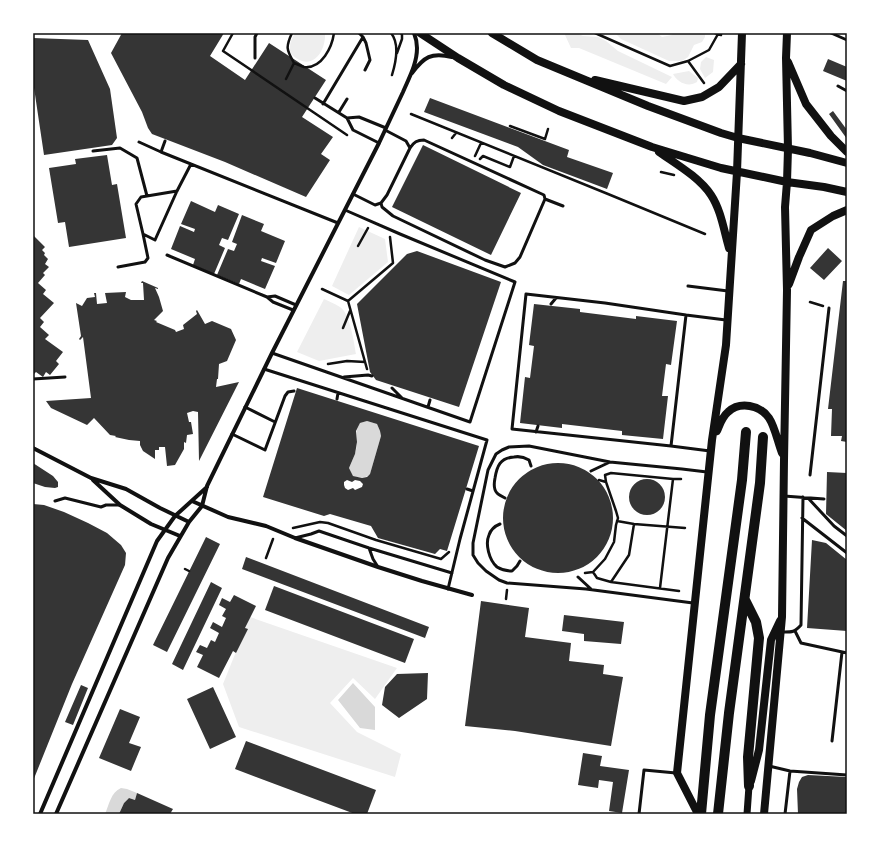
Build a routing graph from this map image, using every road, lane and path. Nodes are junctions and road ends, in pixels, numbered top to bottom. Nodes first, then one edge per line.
1 (233, 33) edge
2 (257, 33) edge
3 (292, 33) edge
4 (334, 33) edge
5 (359, 33) edge
6 (391, 33) edge
7 (401, 33) edge
8 (414, 33) edge
9 (420, 33) edge
10 (492, 33) edge
11 (595, 33) edge
12 (608, 33) edge
13 (742, 33) edge
14 (787, 33) edge
15 (831, 33) edge
16 (719, 34) edge
17 (363, 37) junction
18 (606, 38) junction
19 (847, 40) edge
20 (397, 54) junction
21 (256, 58) dead end
22 (458, 58) junction
23 (786, 58) junction
24 (688, 61) junction
25 (294, 63) junction
26 (741, 64) junction
27 (365, 70) dead end
28 (570, 74) junction
29 (392, 75) dead end
30 (410, 76) junction
31 (286, 79) dead end
32 (704, 83) dead end
33 (838, 86) dead end
34 (847, 91) edge
35 (315, 98) dead end
36 (347, 99) dead end
37 (323, 104) junction
38 (339, 112) junction
39 (410, 114) dead end
40 (347, 118) junction
41 (510, 126) dead end
42 (385, 129) junction
43 (548, 129) dead end
44 (456, 133) junction
45 (351, 137) dead end
46 (452, 138) dead end
47 (738, 138) junction
48 (165, 141) dead end
49 (139, 142) dead end
50 (379, 143) junction
51 (481, 143) junction
52 (652, 147) junction
53 (410, 148) junction
54 (788, 149) junction
55 (93, 151) dead end
56 (160, 152) junction
57 (847, 152) edge
58 (514, 156) junction
59 (472, 162) junction
60 (847, 163) edge
61 (191, 164) junction
62 (477, 164) junction
63 (737, 172) junction
64 (502, 176) junction
65 (500, 181) dead end
66 (787, 182) junction
67 (177, 191) junction
68 (847, 192) edge
69 (352, 194) junction
70 (147, 196) junction
71 (545, 199) junction
72 (381, 203) junction
73 (563, 206) dead end
74 (345, 210) junction
75 (847, 210) edge
76 (338, 223) junction
77 (362, 225) dead end
78 (143, 234) junction
79 (705, 234) dead end
80 (390, 237) dead end
81 (358, 246) dead end
82 (476, 250) dead end
83 (167, 254) dead end
84 (731, 254) junction
85 (474, 255) junction
86 (118, 267) dead end
87 (688, 286) dead end
88 (322, 289) dead end
89 (787, 290) junction
90 (730, 291) junction
91 (267, 296) junction
92 (556, 298) junction
93 (570, 299) junction
94 (348, 301) junction
95 (810, 302) dead end
96 (551, 304) dead end
97 (566, 304) dead end
98 (296, 305) junction
99 (829, 308) joint
100 (293, 310) junction
101 (350, 311) junction
102 (686, 315) junction
103 (728, 320) junction
104 (342, 328) dead end
105 (272, 353) junction
106 (365, 362) junction
107 (327, 364) dead end
108 (264, 369) junction
109 (368, 375) junction
110 (372, 376) dead end
111 (65, 377) dead end
112 (342, 377) junction
113 (33, 379) edge
114 (392, 388) dead end
115 (294, 391) dead end
116 (338, 393) junction
117 (336, 399) dead end
118 (403, 399) junction
119 (430, 400) dead end
120 (245, 407) junction
121 (428, 407) junction
122 (275, 422) junction
123 (538, 426) dead end
124 (536, 432) junction
125 (746, 432) dead end
126 (232, 434) junction
127 (763, 437) dead end
128 (712, 440) junction
129 (671, 446) junction
130 (33, 448) edge
131 (711, 451) junction
132 (784, 460) junction
133 (610, 462) junction
134 (531, 466) dead end
135 (591, 471) dead end
136 (709, 473) junction
137 (810, 475) dead end
138 (91, 478) junction
139 (673, 479) junction
140 (681, 479) dead end
141 (599, 480) dead end
142 (606, 482) junction
143 (207, 486) junction
144 (467, 489) dead end
145 (473, 491) junction
146 (784, 496) junction
147 (803, 497) junction
148 (505, 498) dead end
149 (808, 498) junction
150 (824, 498) dead end
151 (55, 501) dead end
152 (192, 501) junction
153 (120, 505) junction
154 (202, 506) junction
155 (176, 516) junction
156 (802, 518) junction
157 (617, 521) junction
158 (189, 522) junction
159 (500, 524) dead end
160 (634, 524) junction
161 (668, 527) junction
162 (292, 528) dead end
163 (685, 528) dead end
164 (165, 530) junction
165 (180, 536) junction
166 (847, 536) edge
167 (295, 538) junction
168 (273, 539) dead end
169 (451, 545) dead end
170 (369, 548) junction
171 (847, 553) edge
172 (266, 558) dead end
173 (520, 561) dead end
174 (378, 567) junction
175 (185, 569) dead end
176 (189, 571) dead end
177 (593, 572) junction
178 (452, 573) junction
179 (584, 573) dead end
180 (578, 577) dead end
181 (611, 582) junction
182 (660, 588) junction
183 (448, 589) junction
184 (592, 590) junction
185 (679, 591) dead end
186 (472, 595) dead end
187 (745, 600) junction
188 (695, 604) junction
189 (782, 617) junction
190 (795, 631) junction
191 (781, 632) junction
192 (842, 652) junction
193 (847, 653) edge
194 (832, 741) dead end
195 (769, 766) junction
196 (790, 771) junction
197 (677, 774) junction
198 (847, 775) edge
199 (750, 786) junction
200 (40, 814) edge
201 (56, 814) edge
202 (639, 814) edge
203 (700, 814) edge
204 (718, 814) edge
205 (747, 814) edge
206 (764, 814) edge
207 (785, 814) edge

1 - 45 path
2 - 21 lane
3 - 25 path
4 - 25 path
5 - 17 lane
6 - 20 path
7 - 20 path
8 - 30 street
9 - 22 main road
10 - 28 main road
11 - 18 path
12 - 18 path
13 - 26 main road
14 - 23 main road
15 - 19 lane
16 - 24 path
17 - 27 lane
17 - 37 lane
18 - 24 path
20 - 29 path
22 - 30 street
22 - 52 main road
23 - 54 main road
23 - 57 main road
24 - 32 path
25 - 31 path
26 - 28 main road
26 - 47 main road
28 - 47 main road
30 - 42 street
33 - 34 lane
35 - 37 lane
36 - 38 lane
37 - 38 lane
38 - 40 lane
39 - 44 path
40 - 42 lane
40 - 50 lane
41 - 43 path
42 - 50 street
42 - 53 lane
44 - 46 path
44 - 51 path
47 - 54 main road
47 - 63 main road
48 - 56 lane
49 - 56 lane
50 - 69 street
51 - 58 path
51 - 59 path
52 - 63 main road
52 - 84 main road
53 - 59 lane
53 - 72 lane
54 - 60 main road
54 - 66 main road
55 - 70 lane
56 - 61 lane
58 - 62 path
58 - 79 path
59 - 62 lane
61 - 67 lane
61 - 76 lane
62 - 64 lane
63 - 66 main road
63 - 84 main road
64 - 65 lane
64 - 71 lane
66 - 68 main road
66 - 89 main road
67 - 70 lane
67 - 78 lane
69 - 72 lane
69 - 74 street
70 - 78 lane
71 - 73 lane
71 - 85 lane
72 - 85 lane
74 - 76 street
74 - 121 lane
75 - 89 main road
76 - 98 street
77 - 81 path
78 - 86 lane
80 - 94 path
82 - 85 lane
83 - 91 lane
84 - 90 main road
87 - 90 lane
88 - 94 path
89 - 132 main road
90 - 103 main road
91 - 98 lane
91 - 100 lane
92 - 93 lane
92 - 96 lane
92 - 124 lane
93 - 97 lane
93 - 102 lane
94 - 101 path
95 - 99 path
98 - 100 street
99 - 137 lane
100 - 105 street
101 - 104 path
101 - 106 path
102 - 103 lane
102 - 129 lane
103 - 128 main road
105 - 108 street
105 - 112 lane
106 - 107 path
106 - 109 path
108 - 116 lane
108 - 120 street
109 - 110 lane
109 - 112 lane
111 - 113 lane
112 - 118 lane
114 - 118 lane
115 - 122 lane
116 - 117 lane
116 - 145 lane
118 - 121 lane
119 - 121 lane
120 - 122 lane
120 - 126 street
122 - 126 lane
123 - 124 lane
124 - 129 lane
125 - 203 main road
126 - 143 street
127 - 187 main road
128 - 131 main road
128 - 132 main road
129 - 131 lane
130 - 138 street
131 - 136 main road
132 - 146 main road
133 - 135 lane
133 - 136 lane
133 - 184 lane
134 - 148 lane
136 - 188 main road
138 - 153 street
138 - 155 street
139 - 140 path
139 - 142 path
139 - 161 path
141 - 142 path
142 - 157 path
143 - 152 street
143 - 154 street
144 - 145 lane
145 - 178 lane
146 - 147 lane
146 - 189 main road
147 - 149 lane
147 - 156 lane
149 - 150 lane
149 - 166 lane
151 - 153 lane
152 - 154 street
152 - 155 street
153 - 164 street
154 - 158 street
154 - 167 street
155 - 158 street
155 - 164 street
156 - 171 lane
156 - 190 lane
157 - 160 path
157 - 177 path
158 - 165 street
159 - 173 lane
160 - 161 path
160 - 181 path
161 - 163 path
161 - 182 path
162 - 169 path
164 - 165 street
164 - 200 street
165 - 201 street
167 - 170 lane
167 - 174 street
168 - 172 path
170 - 174 lane
170 - 178 lane
174 - 183 street
175 - 176 path
177 - 179 path
177 - 181 path
178 - 183 lane
180 - 184 lane
181 - 182 path
182 - 185 path
183 - 186 street
184 - 188 lane
187 - 199 main road
187 - 204 main road
188 - 197 main road
189 - 191 main road
189 - 199 main road
190 - 191 lane
190 - 192 lane
191 - 195 main road
192 - 193 lane
192 - 194 lane
195 - 196 lane
195 - 206 main road
196 - 198 lane
196 - 207 lane
197 - 202 lane
197 - 203 main road
199 - 205 street

